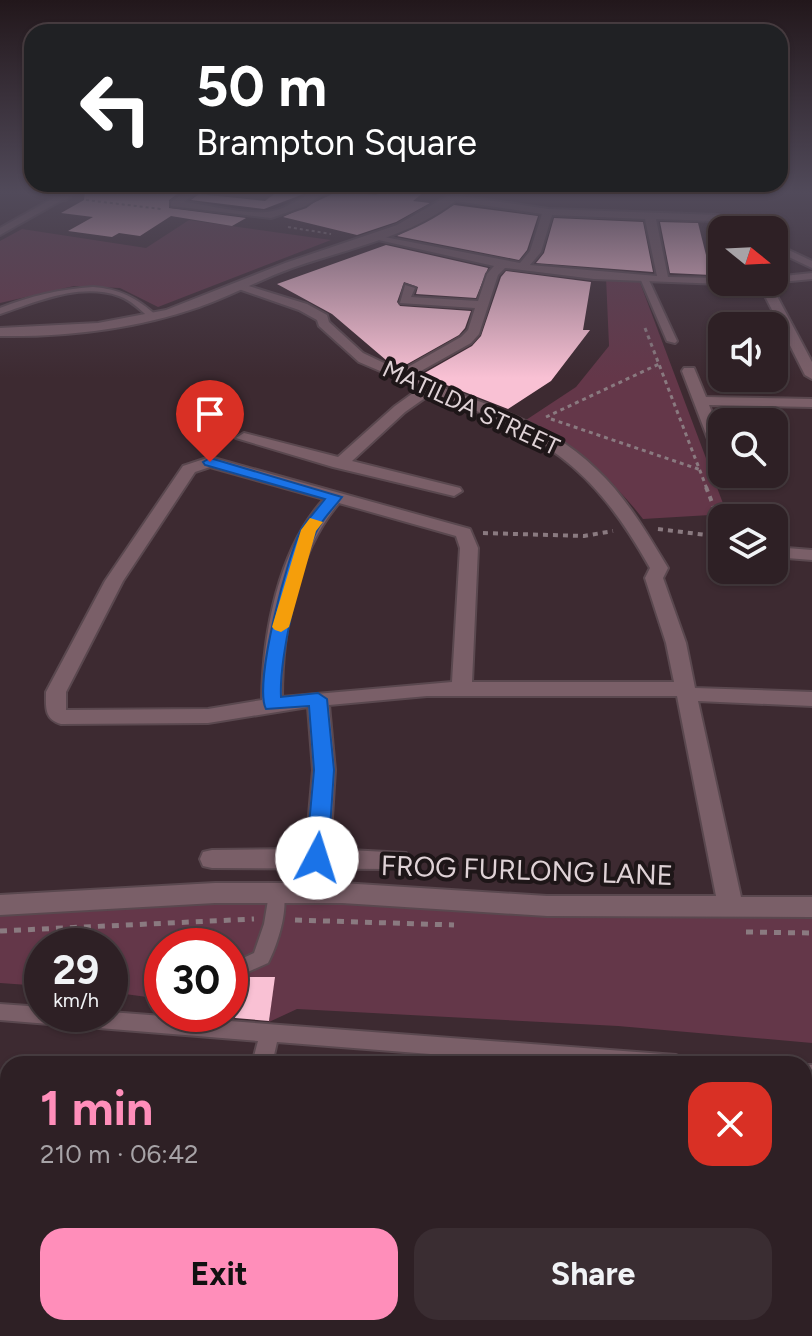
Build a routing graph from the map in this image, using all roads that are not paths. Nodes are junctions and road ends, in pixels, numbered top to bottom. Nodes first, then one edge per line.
1 (327, 253) edge
2 (442, 253) edge
3 (534, 253) edge
4 (658, 253) edge
5 (789, 253) edge
6 (503, 263) junction
7 (524, 265) junction
8 (812, 265) edge
9 (812, 276) edge
10 (644, 278) junction
11 (663, 279) junction
12 (788, 279) edge
13 (708, 281) edge
14 (239, 287) junction
15 (409, 288) dead end
16 (771, 296) edge
17 (480, 305) junction
18 (0, 311) edge
19 (153, 316) junction
20 (0, 332) edge
21 (672, 341) dead end
22 (689, 371) dead end
23 (403, 375) junction
24 (812, 375) edge
25 (431, 387) junction
26 (701, 401) junction
27 (812, 403) edge
28 (708, 421) edge
29 (244, 438) dead end
30 (339, 464) junction
31 (454, 491) dead end
32 (335, 497) junction
33 (788, 553) edge
34 (812, 555) edge
35 (462, 688) junction
36 (686, 691) junction
37 (318, 699) junction
38 (812, 699) edge
39 (272, 704) junction
40 (317, 858) junction
41 (212, 859) dead end
42 (397, 860) dead end
43 (0, 905) edge
44 (275, 905) junction
45 (812, 907) edge
46 (731, 919) junction
47 (248, 964) edge
48 (0, 1012) edge
49 (144, 1018) edge
50 (248, 1029) edge
51 (270, 1033) junction
52 (264, 1056) edge
53 (571, 1056) edge

1 - 14 street
2 - 6 street
3 - 7 street
4 - 11 street
5 - 8 street
6 - 7 street
6 - 17 street
7 - 10 street
9 - 12 street
10 - 11 street
10 - 21 lane
11 - 13 street
14 - 19 street
14 - 23 street, MATILDA STREET
15 - 17 street
16 - 24 street
17 - 23 street
18 - 19 lane
19 - 20 street
22 - 26 street
23 - 25 street, MATILDA STREET
25 - 30 street
25 - 36 street, MATILDA STREET
26 - 27 street
26 - 28 street
29 - 30 street
30 - 31 street
32 - 35 street
32 - 39 street
32 - 39 street
33 - 34 street
35 - 36 street
35 - 37 street
36 - 38 street
36 - 46 street, MATILDA STREET
37 - 39 street
37 - 40 street
40 - 41 street
40 - 42 street
43 - 44 street, FROG FURLONG LANE
44 - 46 street, FROG FURLONG LANE
44 - 47 lane
45 - 46 street, FROG FURLONG LANE
48 - 49 lane
50 - 51 lane
51 - 52 lane
51 - 53 lane

